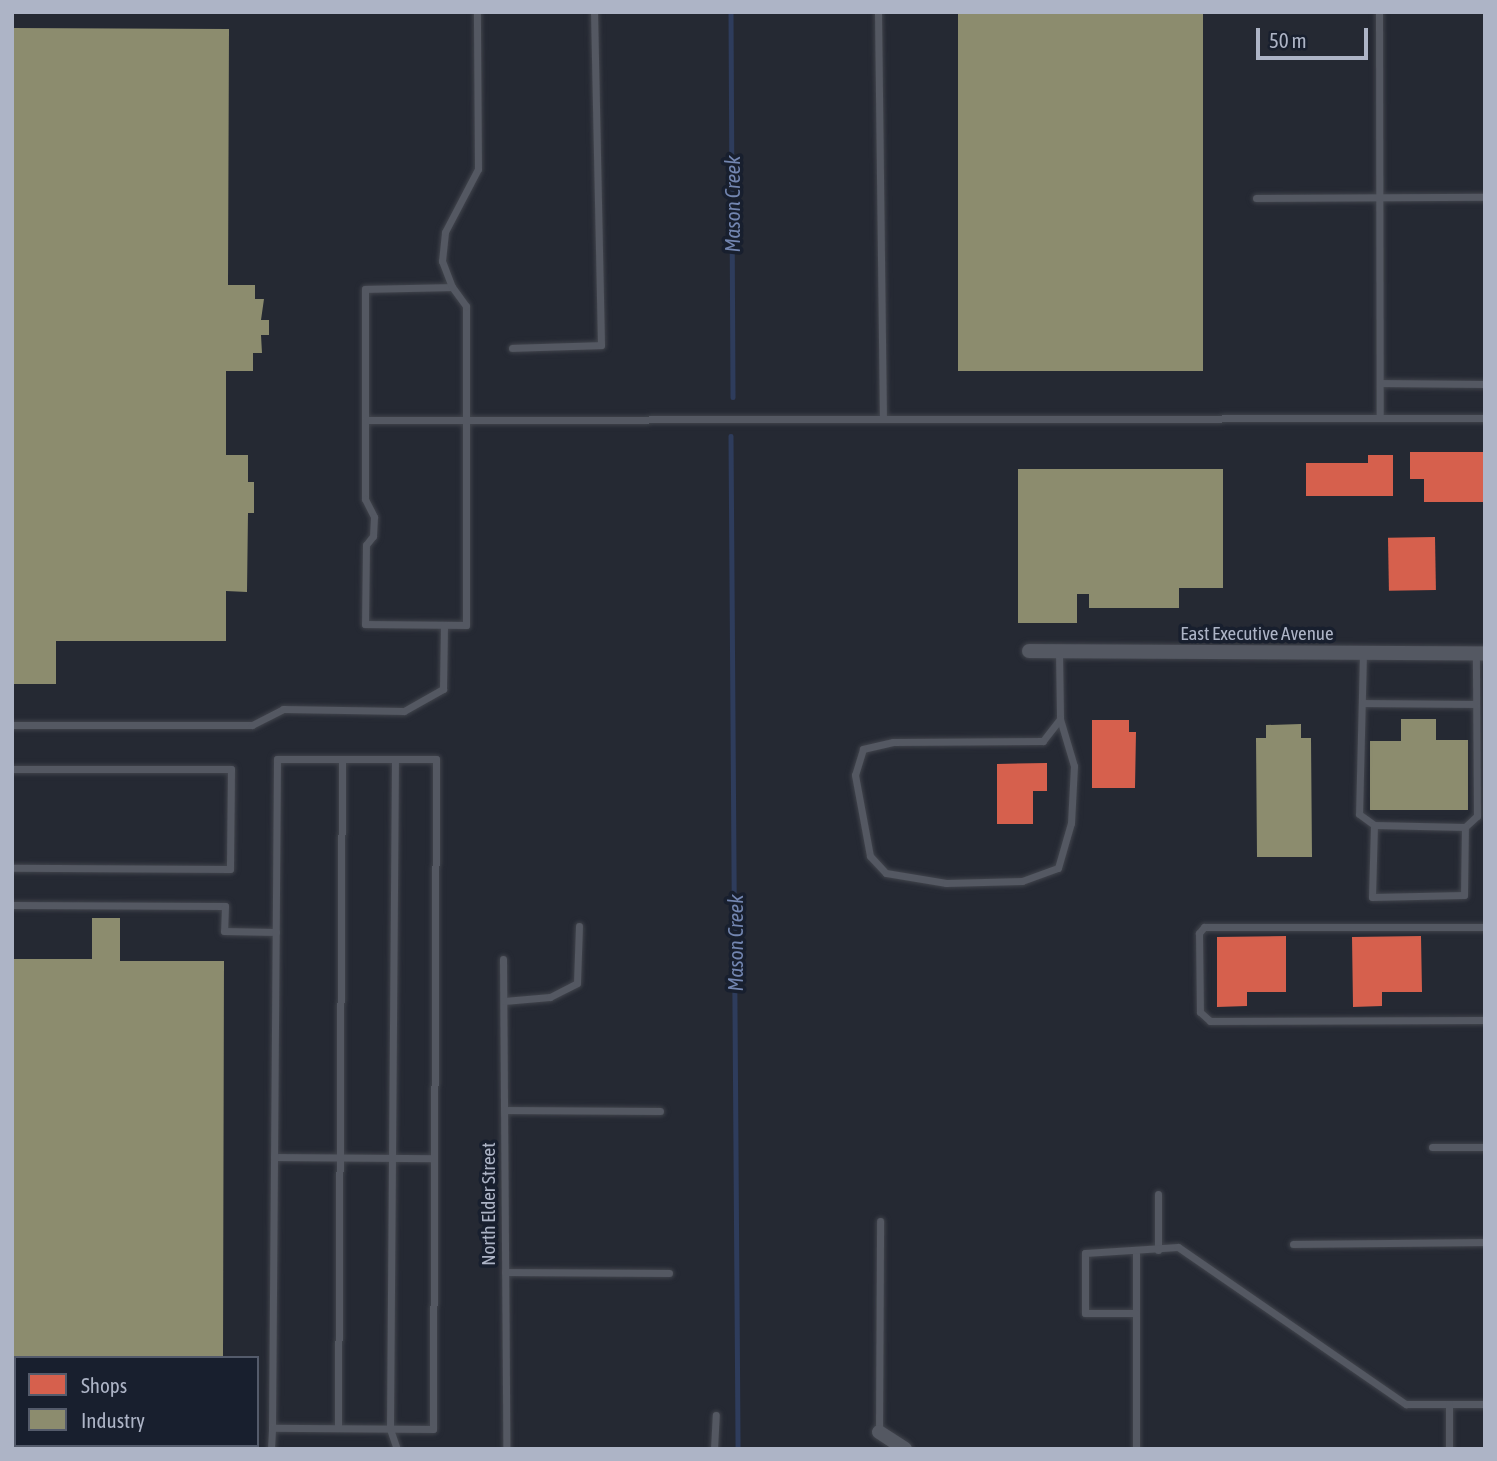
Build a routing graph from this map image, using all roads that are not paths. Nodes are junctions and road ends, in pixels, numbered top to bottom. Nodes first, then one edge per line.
1 (477, 12) edge
2 (594, 12) edge
3 (878, 12) edge
4 (1379, 12) edge
5 (1485, 197) edge
6 (1256, 198) dead end
7 (1379, 198) junction
8 (452, 287) junction
9 (512, 348) dead end
10 (1380, 383) junction
11 (1485, 384) edge
12 (1380, 418) junction
13 (1485, 418) edge
14 (883, 419) junction
15 (365, 420) junction
16 (466, 421) junction
17 (444, 625) junction
18 (1029, 651) dead end
19 (1059, 652) junction
20 (1363, 653) junction
21 (1480, 653) edge
22 (1362, 704) junction
23 (1476, 704) junction
24 (1060, 719) junction
25 (12, 725) edge
26 (342, 759) junction
27 (394, 759) junction
28 (12, 769) edge
29 (1374, 825) junction
30 (1465, 827) junction
31 (12, 867) edge
32 (12, 905) edge
33 (579, 926) dead end
34 (1485, 927) edge
35 (276, 932) junction
36 (503, 960) dead end
37 (503, 1001) junction
38 (1485, 1020) edge
39 (504, 1110) junction
40 (660, 1111) dead end
41 (1432, 1147) dead end
42 (1485, 1147) edge
43 (274, 1157) junction
44 (340, 1157) junction
45 (392, 1158) junction
46 (434, 1158) junction
47 (1158, 1194) dead end
48 (880, 1222) dead end
49 (1485, 1242) edge
50 (1293, 1244) dead end
51 (1158, 1250) junction
52 (1136, 1253) junction
53 (505, 1272) junction
54 (669, 1273) dead end
55 (1136, 1313) junction
56 (1449, 1404) junction
57 (1485, 1404) edge
58 (716, 1415) dead end
59 (272, 1428) junction
60 (338, 1429) junction
61 (390, 1429) junction
62 (879, 1432) joint
63 (390, 1440) junction
64 (271, 1449) edge
65 (383, 1449) edge
66 (397, 1449) edge
67 (506, 1449) edge
68 (714, 1449) edge
69 (905, 1449) edge
70 (1136, 1449) edge
71 (1449, 1449) edge

1 - 8 lane
2 - 9 lane
3 - 14 lane
4 - 7 lane
5 - 7 lane
6 - 7 lane
7 - 10 lane
8 - 15 lane
8 - 16 lane
10 - 11 lane
10 - 12 lane
12 - 13 lane
12 - 14 lane
14 - 16 lane
15 - 16 lane
15 - 17 lane
16 - 17 lane
17 - 25 lane
18 - 19 street, East Executive Avenue
19 - 20 street, East Executive Avenue
19 - 24 lane
20 - 21 street, East Executive Avenue
20 - 22 lane
21 - 23 lane
22 - 23 lane
22 - 29 lane
23 - 30 lane
24 - 24 lane
26 - 27 lane
26 - 35 lane
26 - 44 lane
27 - 45 lane
27 - 46 lane
28 - 31 lane
29 - 30 lane
29 - 30 lane
32 - 35 lane
33 - 37 lane
34 - 38 lane
35 - 43 lane
36 - 37 lane, North Elder Street
37 - 39 lane, North Elder Street
39 - 40 lane
39 - 53 lane, North Elder Street
41 - 42 lane
43 - 44 lane
43 - 59 lane
44 - 45 lane
44 - 60 lane
45 - 46 lane
45 - 61 lane
46 - 61 lane
47 - 51 lane
48 - 62 lane
49 - 50 lane
51 - 52 lane
51 - 56 lane
52 - 55 lane
52 - 55 lane
53 - 54 lane
53 - 67 lane, North Elder Street
55 - 70 lane
56 - 57 lane
56 - 71 lane
58 - 68 lane
59 - 60 lane
59 - 64 lane
60 - 61 lane
61 - 63 lane
62 - 69 street
63 - 65 lane
63 - 66 lane

